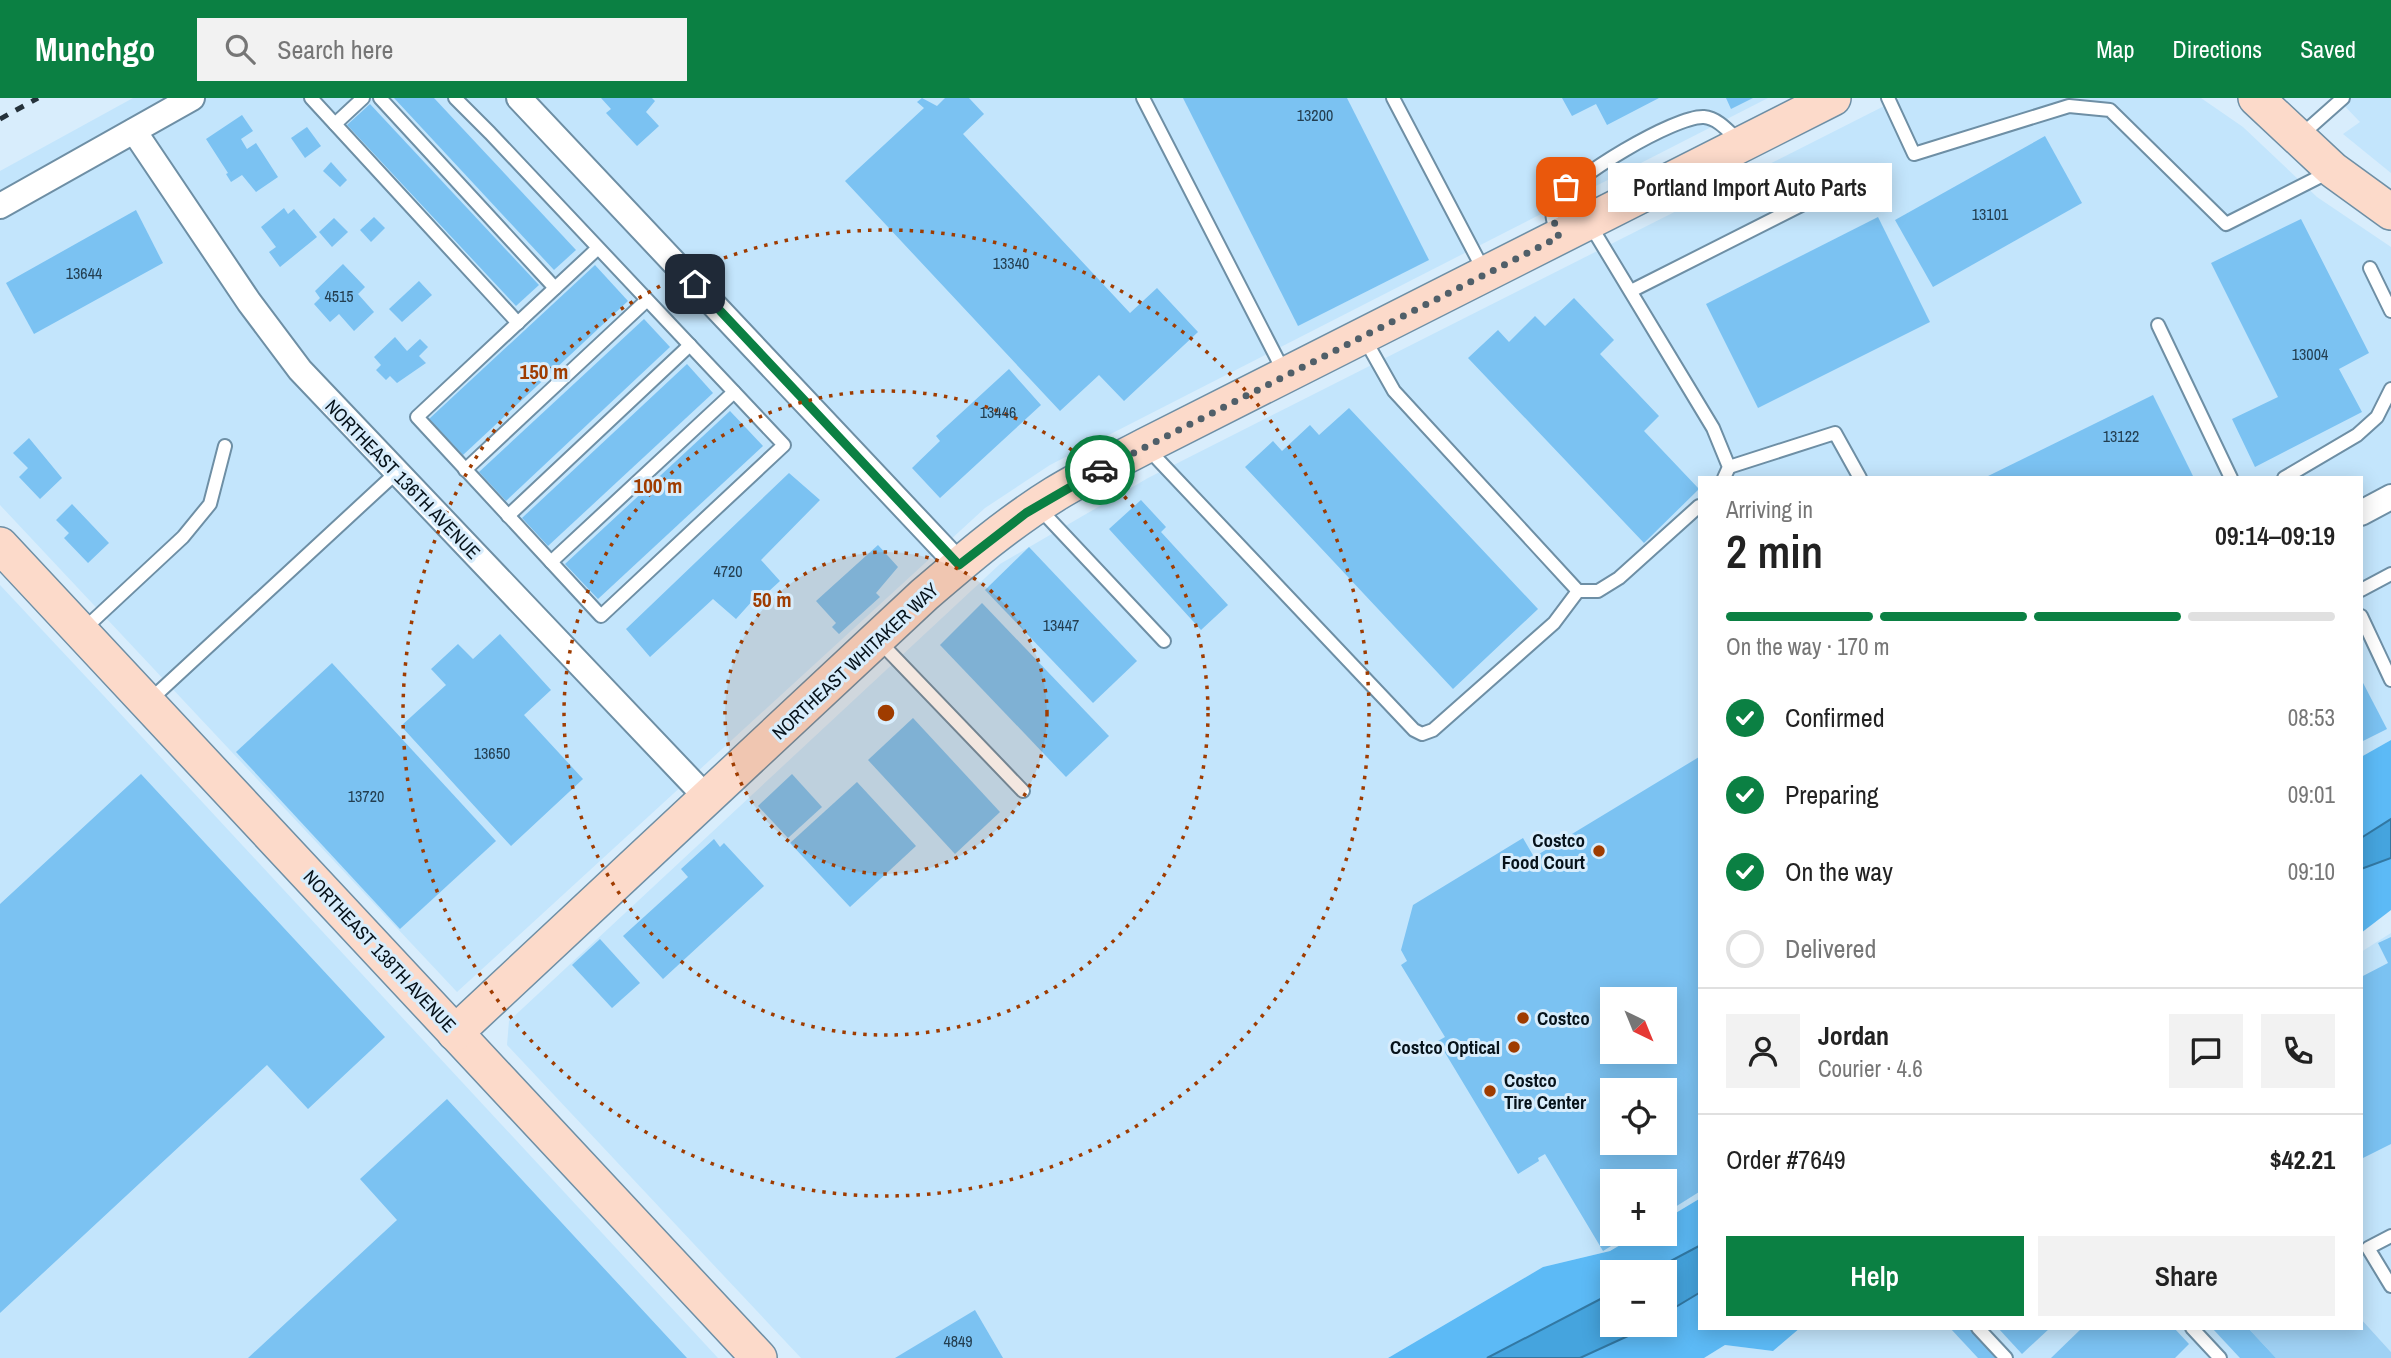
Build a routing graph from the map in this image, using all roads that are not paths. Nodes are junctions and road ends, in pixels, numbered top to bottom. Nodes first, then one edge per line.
1 (192, 98) edge
2 (311, 98) edge
3 (363, 98) edge
4 (380, 98) edge
5 (455, 98) edge
6 (519, 98) edge
7 (1143, 98) edge
8 (1393, 98) edge
9 (1833, 98) edge
10 (1888, 98) edge
11 (2256, 98) edge
12 (2343, 98) edge
13 (335, 124) junction
14 (134, 131) junction
15 (2299, 137) junction
16 (1742, 144) junction
17 (2333, 170) junction
18 (1833, 189) dead end
19 (0, 206) edge
20 (2391, 212) edge
21 (1574, 229) junction
22 (598, 248) junction
23 (2371, 268) dead end
24 (1485, 274) junction
25 (555, 288) junction
26 (1631, 292) junction
27 (647, 300) junction
28 (2391, 311) edge
29 (518, 323) junction
30 (2158, 325) dead end
31 (1363, 336) junction
32 (690, 345) junction
33 (1286, 375) junction
34 (2391, 389) edge
35 (734, 392) junction
36 (225, 446) dead end
37 (1146, 446) junction
38 (466, 470) junction
39 (397, 472) junction
40 (1727, 473) edge
41 (1859, 476) edge
42 (2230, 476) edge
43 (2287, 476) edge
44 (2391, 497) edge
45 (1037, 506) junction
46 (1698, 507) edge
47 (2363, 512) edge
48 (508, 516) junction
49 (0, 545) edge
50 (551, 562) junction
51 (959, 565) junction
52 (2391, 574) edge
53 (2363, 589) edge
54 (1578, 591) junction
55 (2363, 620) edge
56 (81, 632) junction
57 (877, 639) junction
58 (1164, 640) dead end
59 (2391, 680) edge
60 (148, 702) junction
61 (1023, 792) dead end
62 (707, 798) junction
63 (455, 1033) junction
64 (2391, 1236) edge
65 (2391, 1286) edge
66 (1980, 1330) edge
67 (2194, 1330) edge
68 (759, 1358) edge
69 (2006, 1358) edge
70 (2220, 1358) edge

1 - 14 street
2 - 13 lane
3 - 13 lane
4 - 25 lane
5 - 22 lane
6 - 51 street
7 - 33 lane
8 - 24 lane
9 - 16 street, NORTHEAST WHITAKER WAY
10 - 17 lane
11 - 15 street
12 - 15 lane
13 - 29 lane
14 - 19 street
14 - 39 street, NORTHEAST 136TH AVENUE
15 - 17 street
16 - 21 street, NORTHEAST WHITAKER WAY
16 - 21 lane
17 - 20 street
18 - 26 lane
21 - 24 street, NORTHEAST WHITAKER WAY
21 - 26 lane
22 - 25 lane
22 - 27 lane
23 - 28 lane
24 - 31 street, NORTHEAST WHITAKER WAY
25 - 29 lane
26 - 40 lane
27 - 32 lane
27 - 38 lane
29 - 38 lane
30 - 42 lane
31 - 33 street, NORTHEAST WHITAKER WAY
31 - 54 lane
32 - 35 lane
32 - 48 lane
33 - 37 street, NORTHEAST WHITAKER WAY
34 - 43 lane
35 - 50 lane
35 - 50 lane
36 - 56 lane
37 - 45 street, NORTHEAST WHITAKER WAY
37 - 54 lane
38 - 48 lane
39 - 60 lane
39 - 62 street, NORTHEAST 136TH AVENUE
40 - 41 lane
44 - 47 street
45 - 51 street, NORTHEAST WHITAKER WAY
45 - 58 lane
46 - 54 lane
48 - 50 lane
49 - 56 street, NORTHEAST 138TH AVENUE
51 - 57 street, NORTHEAST WHITAKER WAY
52 - 53 lane
55 - 59 lane
56 - 60 street, NORTHEAST 138TH AVENUE
57 - 61 lane
57 - 62 street, NORTHEAST WHITAKER WAY
60 - 63 street, NORTHEAST 138TH AVENUE
62 - 63 street, NORTHEAST WHITAKER WAY
63 - 68 street, NORTHEAST 138TH AVENUE
64 - 65 lane
66 - 69 lane
67 - 70 lane

